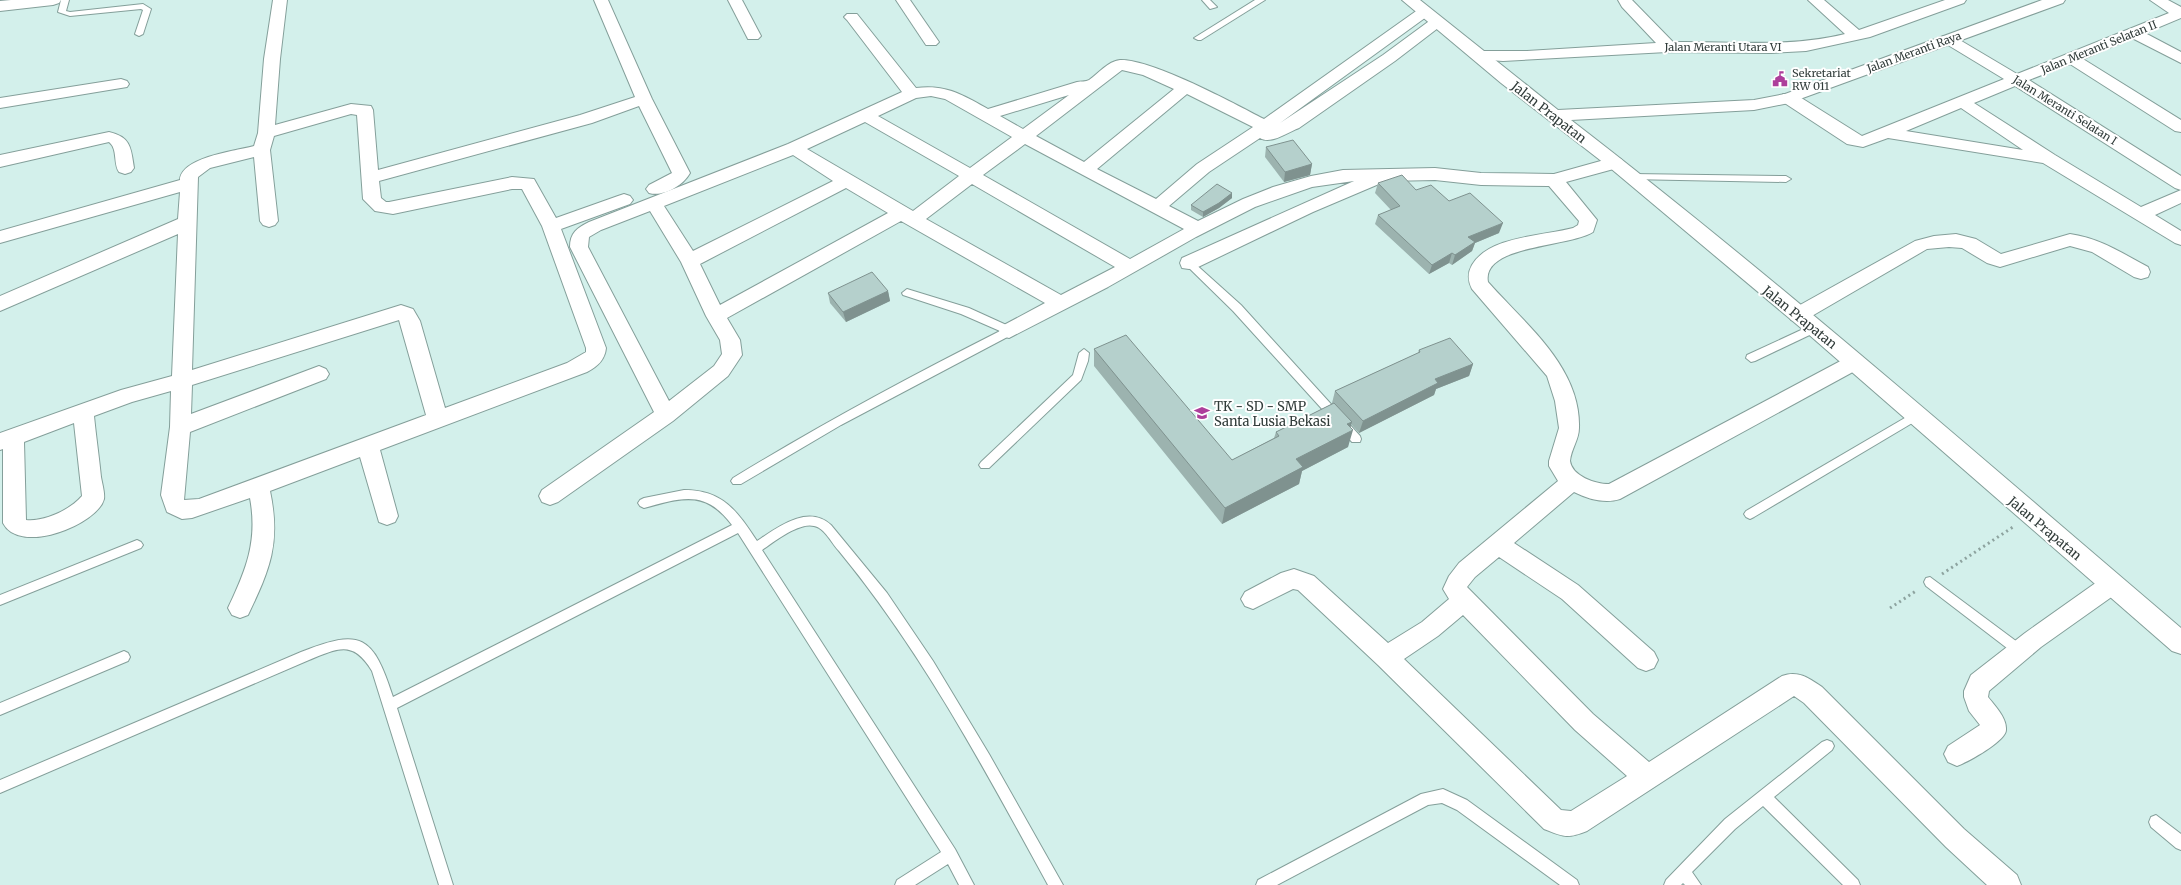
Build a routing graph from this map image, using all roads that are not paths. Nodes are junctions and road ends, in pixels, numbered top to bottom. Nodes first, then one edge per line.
1 (53, 0) edge
2 (66, 0) edge
3 (280, 0) edge
4 (602, 0) edge
5 (735, 0) edge
6 (903, 0) edge
7 (1206, 0) edge
8 (1261, 0) edge
9 (1625, 0) edge
10 (1815, 0) edge
11 (1959, 0) edge
12 (2057, 0) edge
13 (2157, 0) edge
14 (0, 6) edge
15 (1213, 8) dead end
16 (1425, 8) edge
17 (2181, 13) edge
18 (852, 17) dead end
19 (2133, 33) junction
20 (139, 34) dead end
21 (752, 36) dead end
22 (1855, 36) junction
23 (1198, 38) dead end
24 (1948, 39) junction
25 (931, 42) dead end
26 (1669, 46) junction
27 (1480, 56) junction
28 (2071, 58) junction
29 (2181, 58) edge
30 (1343, 70) junction
31 (1360, 79) junction
32 (1097, 81) junction
33 (2017, 81) junction
34 (121, 84) dead end
35 (1186, 88) junction
36 (912, 94) junction
37 (1789, 98) junction
38 (644, 99) junction
39 (1962, 102) junction
40 (0, 103) edge
41 (865, 115) junction
42 (986, 115) junction
43 (1555, 116) junction
44 (2178, 122) edge
45 (1270, 129) junction
46 (266, 133) junction
47 (1888, 133) junction
48 (1023, 137) junction
49 (794, 148) junction
50 (262, 150) junction
51 (2049, 159) junction
52 (0, 161) edge
53 (1615, 163) junction
54 (124, 168) dead end
55 (1085, 170) junction
56 (1384, 175) junction
57 (972, 176) junction
58 (1632, 177) junction
59 (371, 178) junction
60 (1786, 178) dead end
61 (1554, 180) junction
62 (846, 181) junction
63 (188, 184) junction
64 (2181, 184) edge
65 (2181, 196) edge
66 (654, 204) junction
67 (1157, 208) junction
68 (2141, 214) junction
69 (907, 216) junction
70 (269, 221) dead end
71 (188, 222) junction
72 (551, 226) junction
73 (1197, 228) junction
74 (0, 237) edge
75 (2181, 239) edge
76 (690, 261) junction
77 (1189, 264) joint
78 (1130, 267) junction
79 (2141, 272) dead end
80 (908, 293) dead end
81 (1060, 303) junction
82 (0, 304) edge
83 (1798, 315) junction
84 (716, 316) junction
85 (1814, 328) junction
86 (1009, 331) junction
87 (1084, 353) dead end
88 (1752, 358) dead end
89 (1854, 362) junction
90 (319, 374) dead end
91 (181, 381) junction
92 (83, 412) junction
93 (666, 415) junction
94 (1915, 416) junction
95 (438, 420) junction
96 (180, 427) junction
97 (7, 439) edge
98 (1356, 439) dead end
99 (368, 446) junction
100 (985, 465) dead end
101 (737, 481) dead end
102 (1573, 481) junction
103 (258, 486) junction
104 (550, 496) dead end
105 (644, 503) dead end
106 (1750, 514) dead end
107 (387, 516) dead end
108 (741, 526) junction
109 (1497, 544) junction
110 (137, 545) dead end
111 (755, 548) junction
112 (1930, 582) road end
113 (2112, 584) junction
114 (1253, 599) dead end
115 (0, 600) edge
116 (1464, 600) junction
117 (240, 608) dead end
118 (2181, 643) edge
119 (2020, 651) junction
120 (124, 656) dead end
121 (1386, 657) junction
122 (1646, 660) dead end
123 (390, 705) junction
124 (0, 709) edge
125 (1827, 746) dead end
126 (1956, 754) dead end
127 (1648, 777) junction
128 (0, 787) edge
129 (1765, 798) junction
130 (2156, 822) dead end
131 (2181, 843) edge
132 (950, 854) junction
133 (1683, 872) junction
134 (446, 885) edge
135 (902, 885) edge
136 (967, 885) edge
137 (1056, 885) edge
138 (1263, 885) edge
139 (1572, 885) edge
140 (1671, 885) edge
141 (1694, 885) edge
142 (1853, 885) edge
143 (2007, 885) edge

1 - 14 main road
2 - 20 lane
3 - 46 street
4 - 38 street
5 - 21 street
6 - 25 street
7 - 15 lane
8 - 23 lane
9 - 26 street
10 - 22 street
11 - 22 street, Jalan Meranti Utara VI
12 - 24 main road, Jalan Meranti Raya
13 - 17 street
16 - 27 main road, Jalan Prapatan
16 - 30 street
16 - 31 street
17 - 19 street, Jalan Meranti Selatan II
18 - 36 street
19 - 28 street, Jalan Meranti Selatan II
19 - 29 street
22 - 26 street, Jalan Meranti Utara VI
24 - 33 street, Jalan Meranti Selatan I
24 - 37 main road, Jalan Meranti Raya
26 - 27 street, Jalan Meranti Utara VI
27 - 43 main road, Jalan Prapatan
28 - 33 street, Jalan Meranti Selatan II
28 - 44 street
30 - 31 street
30 - 45 street
31 - 45 street
32 - 35 street
32 - 42 street
32 - 48 street
33 - 39 street, Jalan Meranti Selatan II
33 - 64 street, Jalan Meranti Selatan I
34 - 40 street
35 - 45 street
35 - 55 street
36 - 41 street
36 - 42 street
37 - 43 main road, Jalan Meranti Raya
37 - 47 street, Jalan Meranti Selatan II
38 - 59 street
38 - 72 street
39 - 47 street, Jalan Meranti Selatan II
39 - 51 street
41 - 49 street
41 - 57 street
42 - 48 street
43 - 53 main road, Jalan Prapatan
45 - 67 street
46 - 50 street
46 - 59 street
47 - 51 street
48 - 55 street
48 - 57 street
49 - 62 street
49 - 66 street
50 - 63 street
50 - 70 street
51 - 68 street
52 - 54 street
53 - 58 main road, Jalan Prapatan
53 - 61 street
55 - 67 street
56 - 61 street
56 - 73 street
56 - 77 street
57 - 69 street
57 - 78 street
58 - 60 lane
58 - 83 main road, Jalan Prapatan
59 - 72 street
61 - 102 street
62 - 69 street
62 - 76 street
63 - 71 street
63 - 74 street
65 - 68 street
66 - 76 street
66 - 93 street
67 - 73 street
68 - 75 street
69 - 81 street
69 - 84 street
71 - 82 street
71 - 91 street
72 - 95 street
73 - 78 street
76 - 84 street
77 - 98 lane
78 - 81 street
79 - 83 street
80 - 86 lane
81 - 86 street
83 - 85 main road, Jalan Prapatan
84 - 93 street
85 - 88 lane
85 - 89 main road, Jalan Prapatan
86 - 101 lane
87 - 100 lane
89 - 94 main road, Jalan Prapatan
89 - 102 street
90 - 96 street
91 - 92 street
91 - 95 street
91 - 96 street
92 - 97 street
92 - 97 street
93 - 104 street
94 - 106 lane
94 - 113 main road, Jalan Prapatan
95 - 99 street
96 - 103 street
99 - 103 street
99 - 107 street
102 - 109 street
103 - 117 street
105 - 108 lane
108 - 111 lane
108 - 123 lane
109 - 116 street
109 - 122 street
110 - 115 lane
111 - 132 lane
111 - 137 lane
112 - 119 lane
113 - 118 main road, Jalan Prapatan
113 - 119 street
114 - 121 street
116 - 121 street
116 - 127 street
119 - 126 street
120 - 124 lane
121 - 127 street
123 - 128 lane
123 - 134 lane
125 - 129 lane
127 - 143 street
129 - 133 lane
129 - 142 lane
130 - 131 lane
132 - 135 lane
132 - 136 lane
133 - 140 lane
133 - 141 lane
138 - 139 lane

